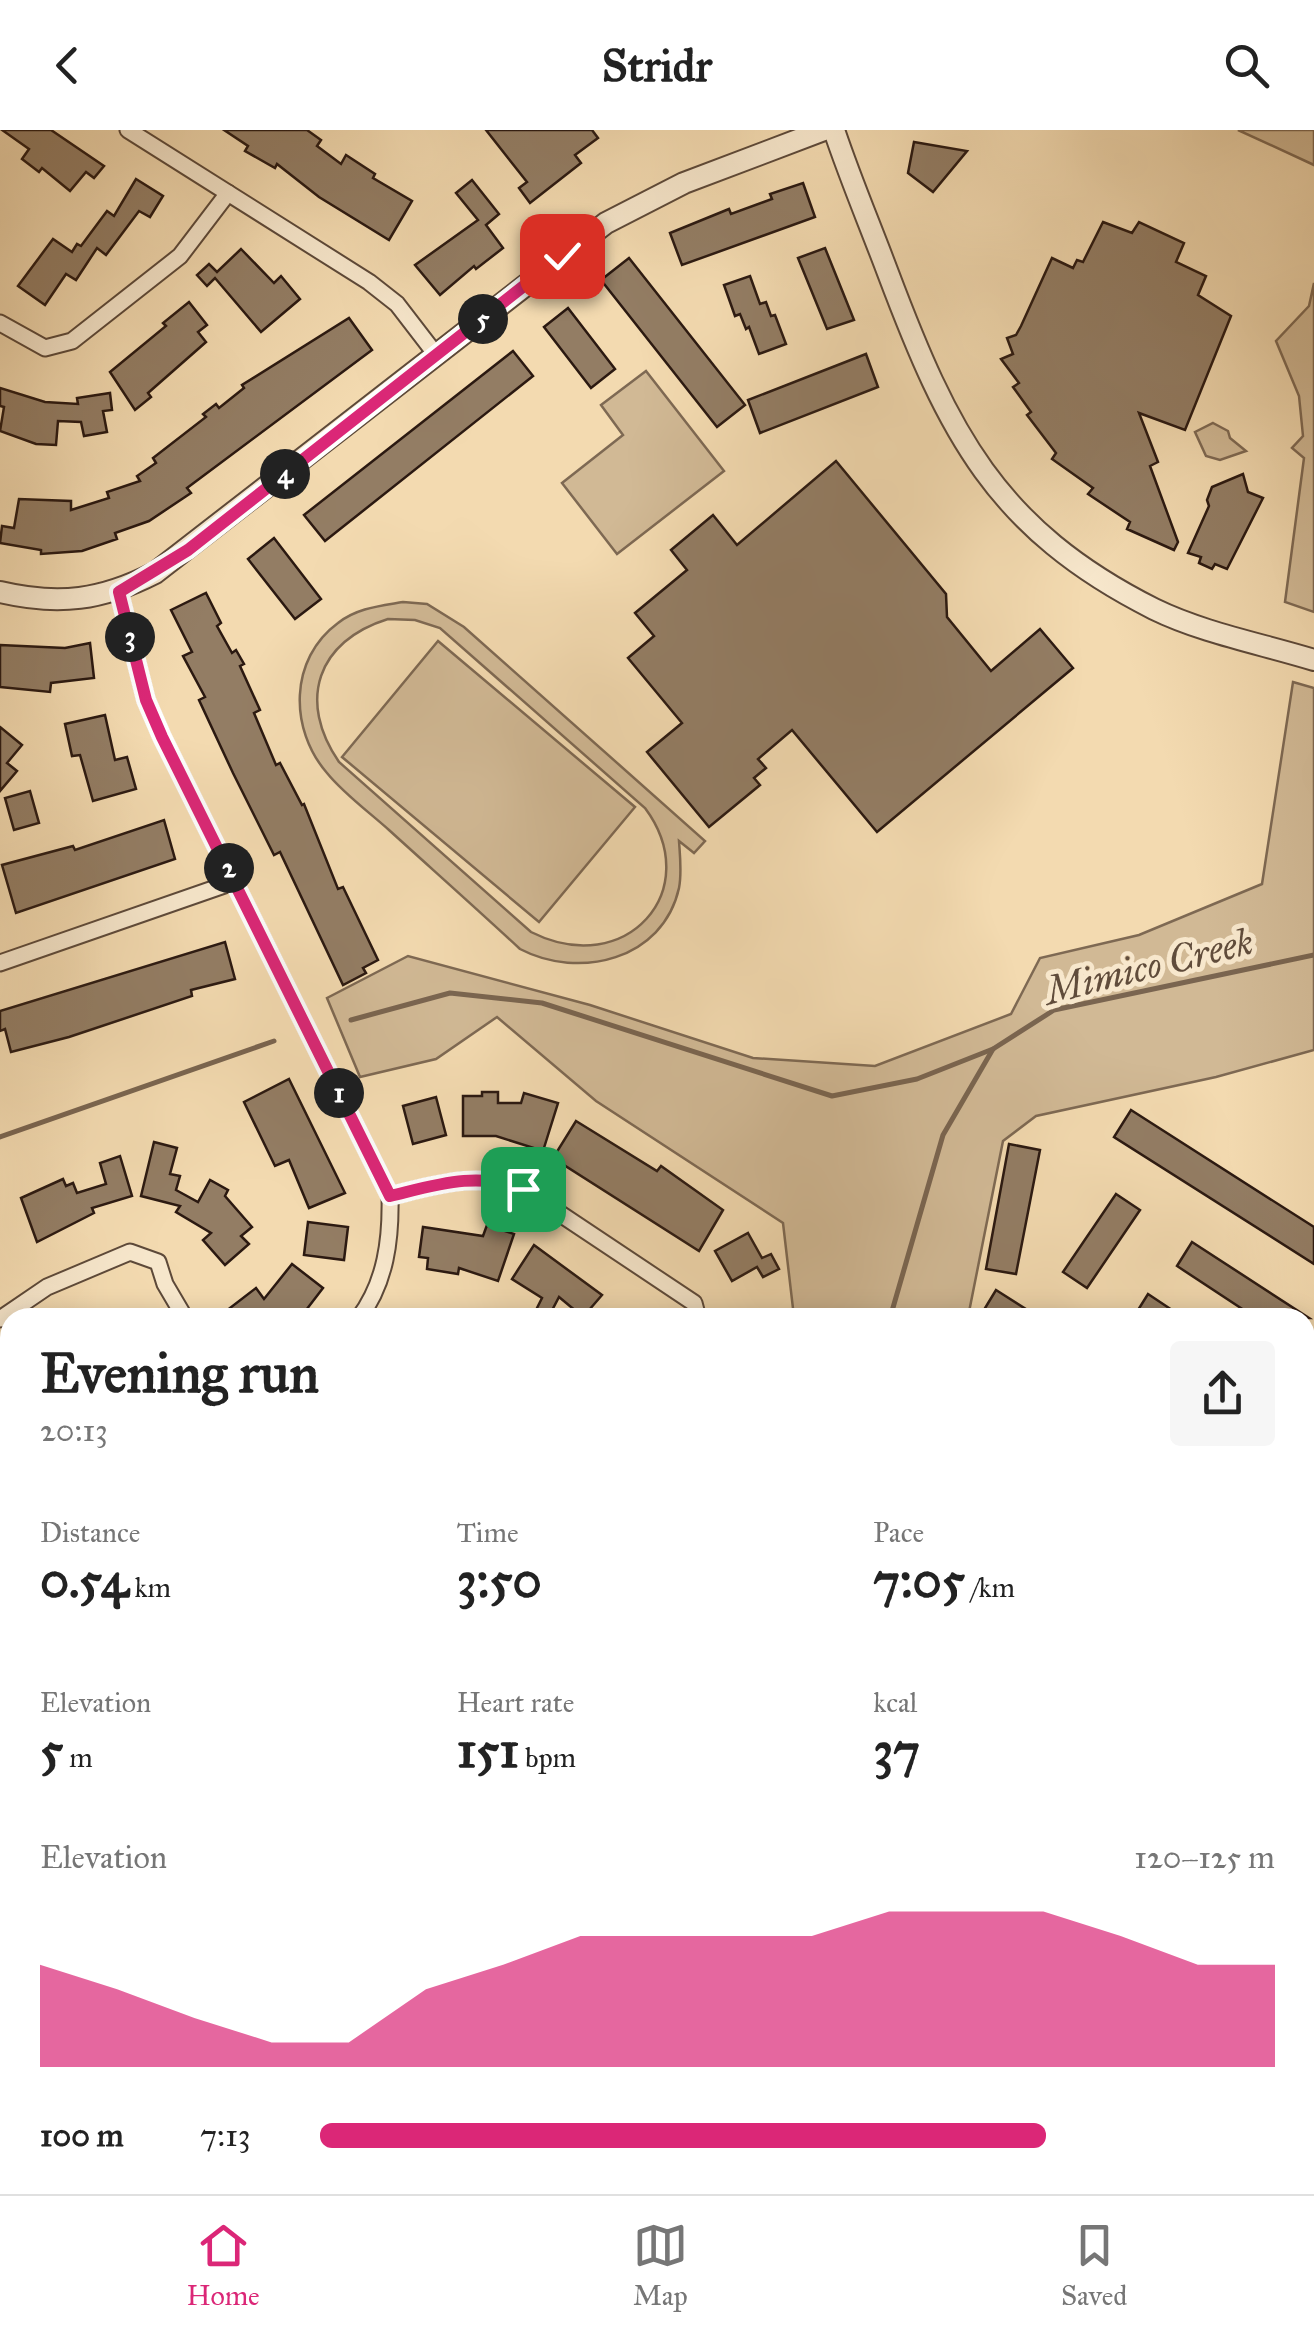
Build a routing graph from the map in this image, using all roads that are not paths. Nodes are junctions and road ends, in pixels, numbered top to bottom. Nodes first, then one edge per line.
1 (128, 130) edge
2 (824, 130) edge
3 (834, 130) edge
4 (228, 193) junction
5 (0, 323) edge
6 (436, 356) junction
7 (0, 592) edge
8 (119, 592) junction
9 (1314, 660) edge
10 (236, 882) junction
11 (0, 963) edge
12 (390, 1196) junction
13 (16, 1308) edge
14 (179, 1308) edge
15 (366, 1308) edge
16 (695, 1308) edge

1 - 4 street
2 - 6 street
3 - 9 street
4 - 5 street
4 - 6 street
6 - 8 street
7 - 8 street
8 - 10 street
10 - 11 street
10 - 12 street
12 - 15 street
12 - 16 street
13 - 14 street

